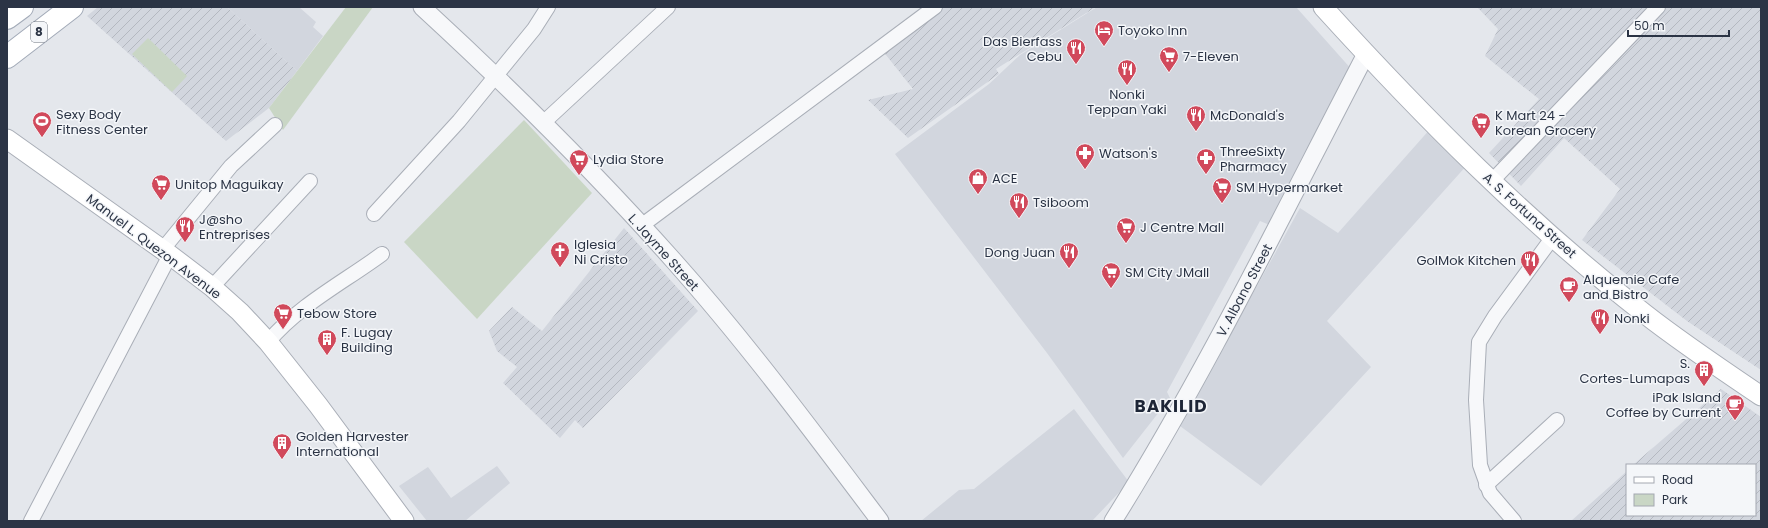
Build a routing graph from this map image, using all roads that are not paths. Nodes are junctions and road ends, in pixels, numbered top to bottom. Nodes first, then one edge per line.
1 (22, 7) edge
2 (48, 7) edge
3 (72, 7) edge
4 (422, 7) edge
5 (548, 7) edge
6 (668, 7) edge
7 (935, 7) edge
8 (1323, 7) edge
9 (1658, 7) edge
10 (7, 18) edge
11 (7, 38) edge
12 (1366, 54) junction
13 (7, 57) edge
14 (495, 75) junction
15 (543, 123) junction
16 (275, 125) dead end
17 (7, 139) edge
18 (310, 181) dead end
19 (1492, 181) junction
20 (374, 214) dead end
21 (641, 226) junction
22 (1553, 238) junction
23 (167, 252) junction
24 (382, 254) dead end
25 (212, 287) junction
26 (268, 342) junction
27 (1761, 396) edge
28 (1557, 420) dead end
29 (1486, 485) junction
30 (31, 521) edge
31 (404, 521) edge
32 (880, 521) edge
33 (1113, 521) edge
34 (1514, 521) edge

1 - 10 main road, 8
2 - 11 main road, 8
3 - 13 main road, 8
4 - 14 street, L. Jayme Street
5 - 14 street
6 - 15 street
7 - 21 street
8 - 12 main road, A. S. Fortuna Street
9 - 19 street
12 - 19 main road, A. S. Fortuna Street
12 - 33 street, V. Albano Street
14 - 15 street, L. Jayme Street
14 - 20 street
15 - 21 street, L. Jayme Street
16 - 23 street
17 - 23 main road, Manuel L. Quezon Avenue
18 - 25 street
19 - 22 main road, A. S. Fortuna Street
21 - 32 street, L. Jayme Street
22 - 27 main road, A. S. Fortuna Street
22 - 29 street
23 - 25 main road, Manuel L. Quezon Avenue
23 - 30 street
24 - 26 street
25 - 26 main road, Manuel L. Quezon Avenue
26 - 31 main road, Manuel L. Quezon Avenue
28 - 29 street
29 - 34 street

